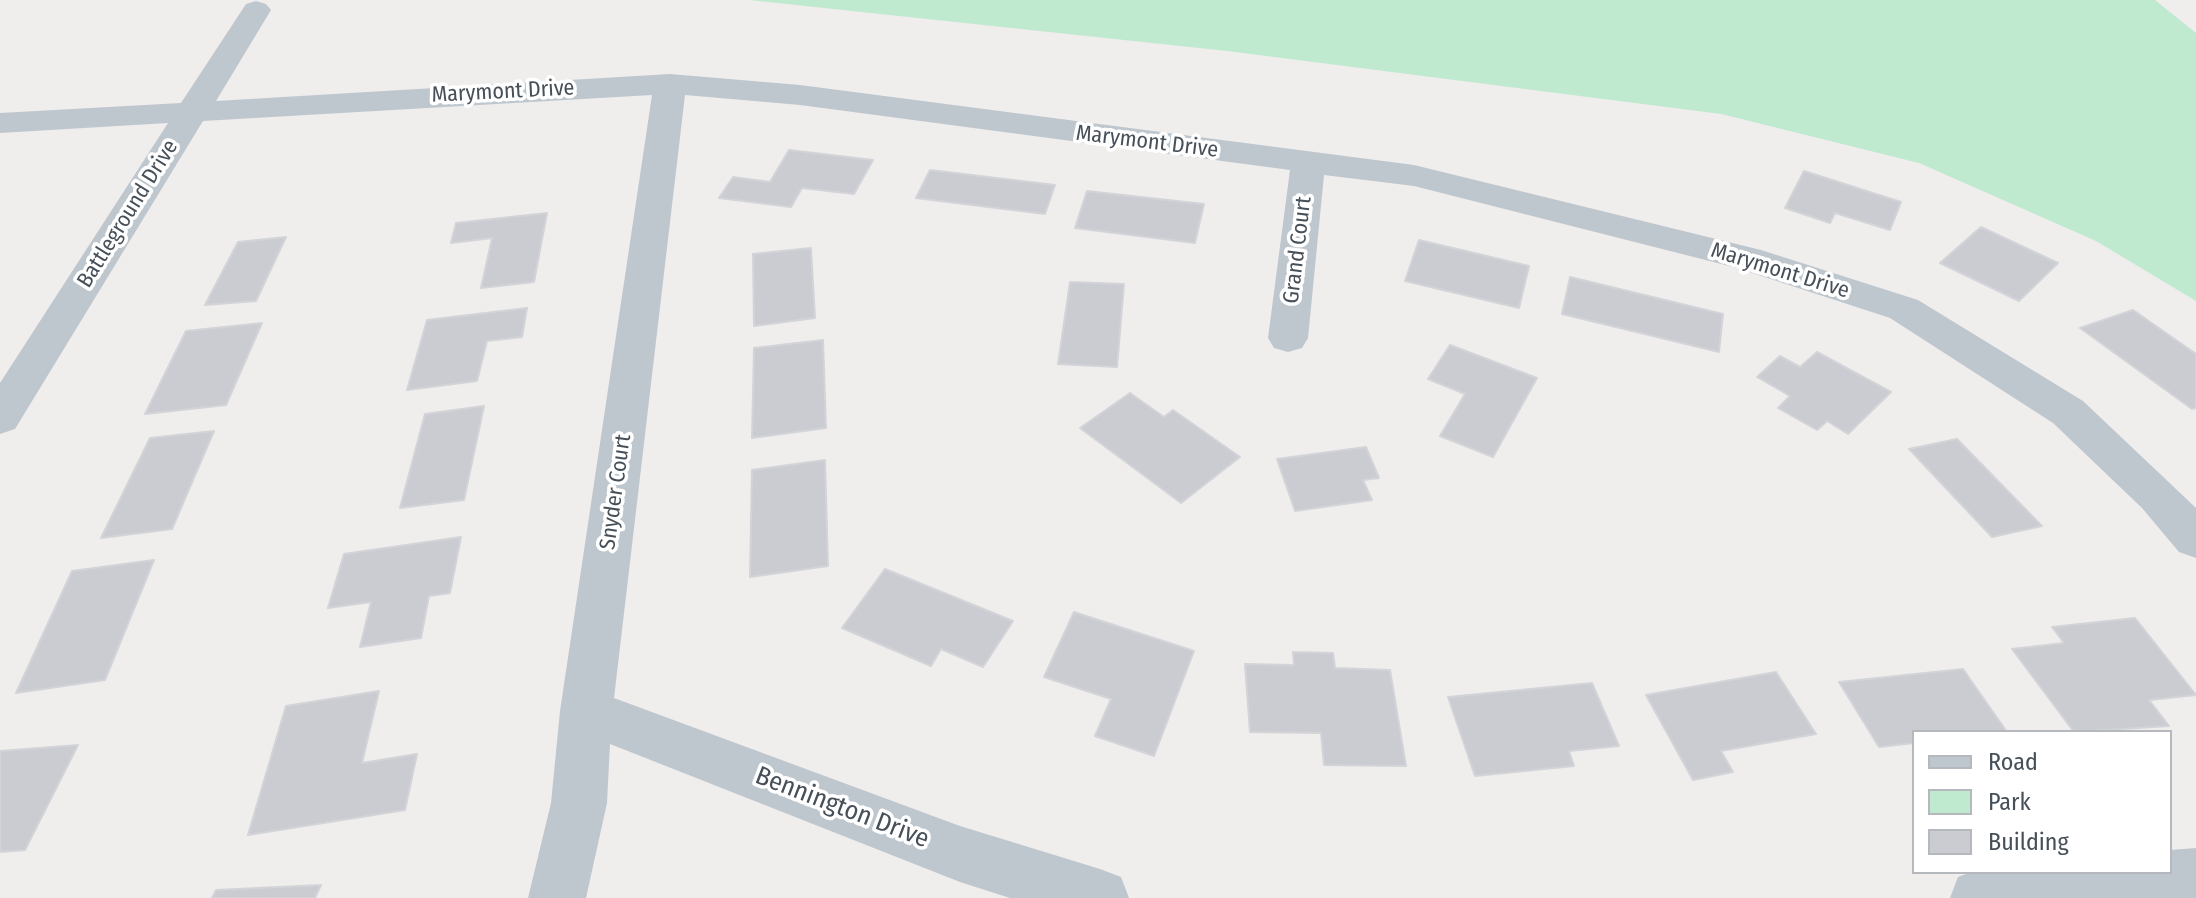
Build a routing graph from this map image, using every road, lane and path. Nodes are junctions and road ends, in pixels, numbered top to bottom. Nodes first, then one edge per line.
1 (256, 10) dead end
2 (670, 84) junction
3 (194, 111) junction
4 (0, 123) edge
5 (1308, 162) junction
6 (1288, 338) dead end
7 (0, 418) edge
8 (2196, 539) edge
9 (586, 711) junction
10 (2196, 876) edge
11 (557, 898) edge
12 (1100, 898) edge
13 (1979, 898) edge

1 - 3 street, Battleground Drive
2 - 3 street, Marymont Drive
2 - 5 street, Marymont Drive
2 - 9 street, Snyder Court
3 - 4 street, Marymont Drive
3 - 7 street, Battleground Drive
5 - 6 street, Grand Court
5 - 8 street, Marymont Drive
9 - 11 street, Snyder Court
9 - 12 street, Bennington Drive
10 - 13 street

